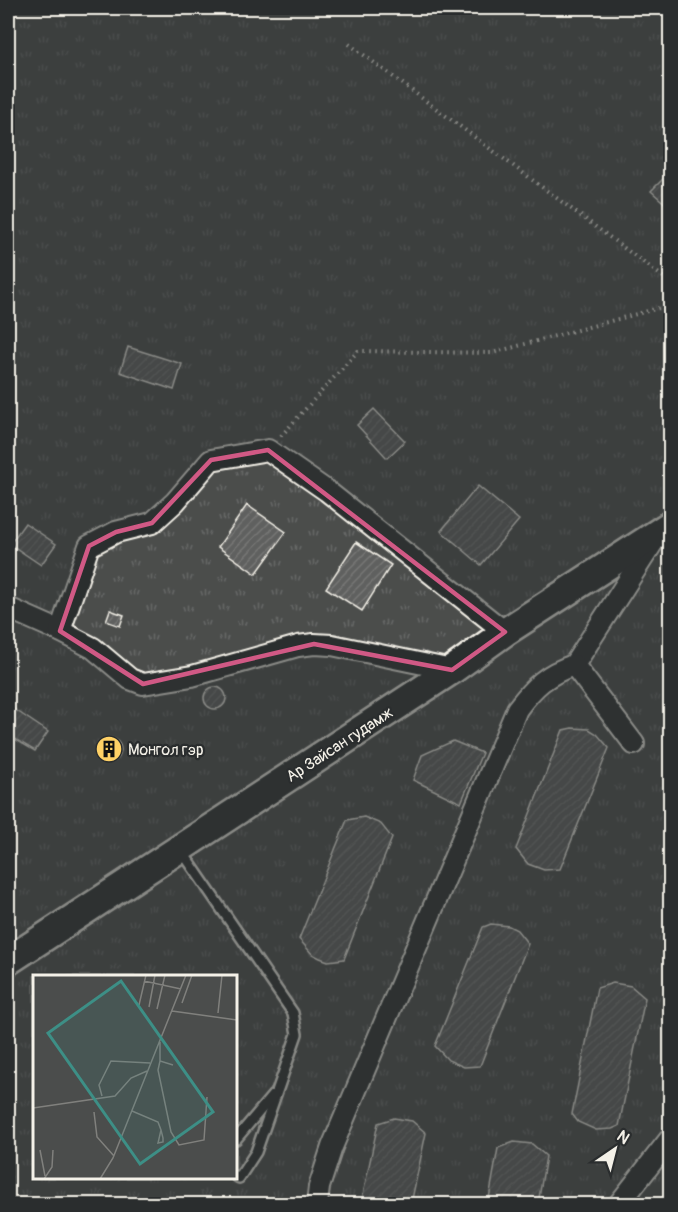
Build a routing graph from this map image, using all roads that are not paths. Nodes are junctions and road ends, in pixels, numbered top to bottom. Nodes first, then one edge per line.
1 (665, 528) edge
2 (8, 608) edge
3 (60, 631) junction
4 (505, 632) junction
5 (574, 665) junction
6 (452, 670) junction
7 (634, 744) dead end
8 (179, 848) junction
9 (8, 961) edge
10 (277, 1091) junction
11 (237, 1138) edge
12 (670, 1139) edge
13 (237, 1177) edge
14 (317, 1204) edge
15 (619, 1204) edge

1 - 4 street, Ар Зайсан гудамж
1 - 5 street
2 - 3 street
3 - 4 street
3 - 6 street
4 - 6 street, Ар Зайсан гудамж
5 - 7 street
5 - 14 street
6 - 8 street, Ар Зайсан гудамж
8 - 9 street, Ар Зайсан гудамж
8 - 10 lane
10 - 11 lane
10 - 13 lane
12 - 15 street

